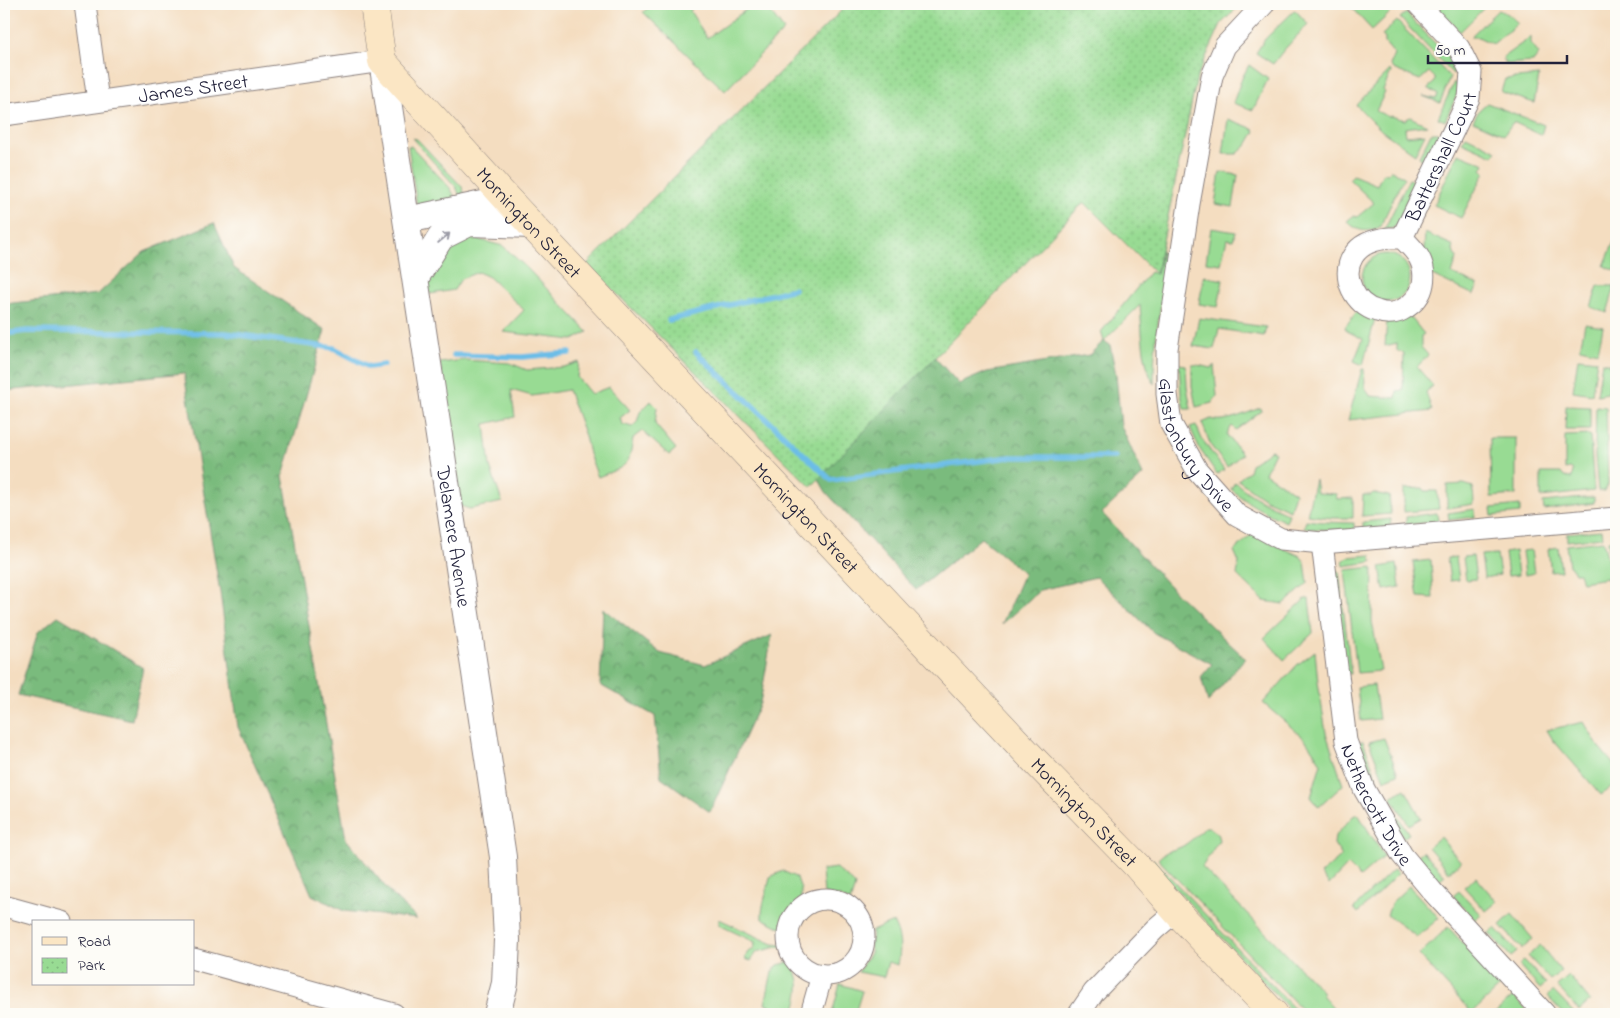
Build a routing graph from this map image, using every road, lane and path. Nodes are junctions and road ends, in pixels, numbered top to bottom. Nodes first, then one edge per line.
1 (85, 4) edge
2 (374, 4) edge
3 (1264, 4) edge
4 (1418, 4) edge
5 (382, 61) junction
6 (98, 101) junction
7 (4, 115) edge
8 (506, 199) junction
9 (407, 220) junction
10 (532, 225) junction
11 (1402, 238) dead end
12 (416, 277) junction
13 (1616, 518) edge
14 (1322, 543) junction
15 (4, 906) edge
16 (1176, 911) junction
17 (55, 920) edge
18 (195, 959) edge
19 (822, 975) dead end
20 (394, 1014) edge
21 (497, 1014) edge
22 (811, 1014) edge
23 (1078, 1014) edge
24 (1274, 1014) edge
25 (1545, 1014) edge

1 - 6 street
2 - 5 main road
3 - 14 street, Glastonbury Drive
4 - 11 street, Battershall Court
5 - 6 street, James Street
5 - 8 main road, Mornington Street
5 - 9 street, Delamere Avenue
6 - 7 street, James Street
8 - 9 street
8 - 10 main road, Mornington Street
9 - 12 street, Delamere Avenue
12 -> 10 street
10 - 16 main road, Mornington Street
12 - 21 street, Delamere Avenue
13 - 14 street, Glastonbury Drive
14 - 25 street, Nethercott Drive
15 - 17 street
16 - 23 street
16 - 24 main road, Mornington Street
18 - 20 street
19 - 22 street

